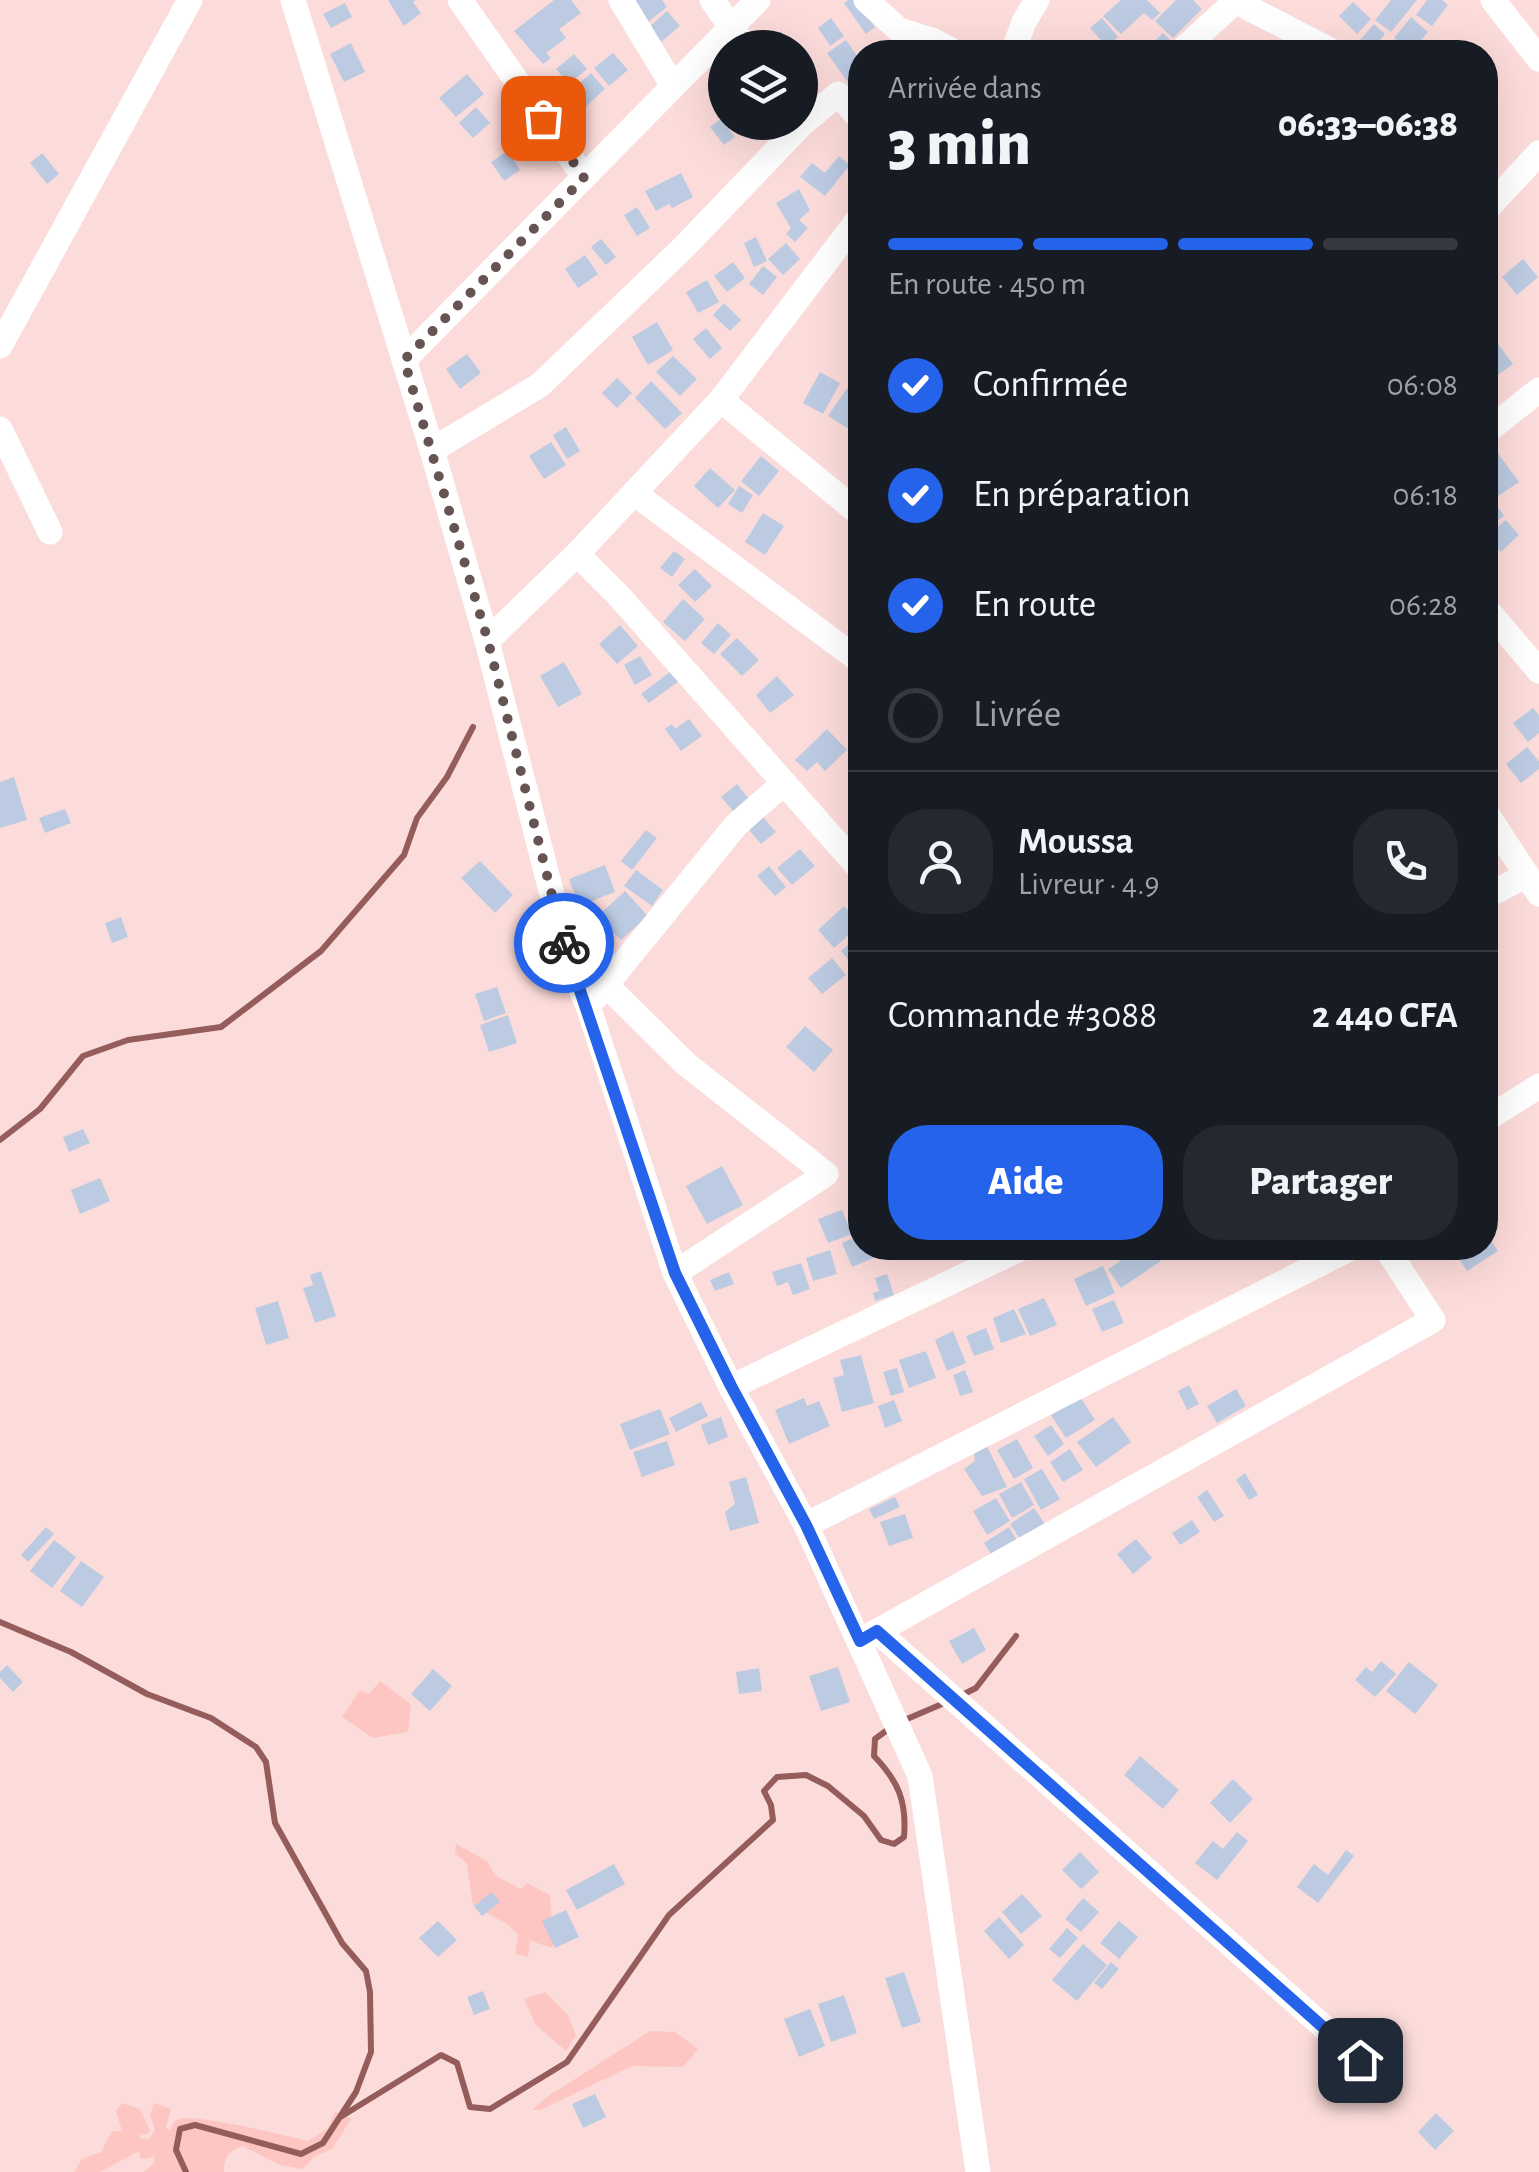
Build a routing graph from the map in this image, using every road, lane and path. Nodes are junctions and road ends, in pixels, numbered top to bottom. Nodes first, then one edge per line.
1 (190, 0) edge
2 (293, 0) edge
3 (460, 0) edge
4 (621, 0) edge
5 (712, 0) edge
6 (758, 0) edge
7 (866, 0) edge
8 (1037, 0) edge
9 (1235, 0) edge
10 (1494, 0) edge
11 (734, 30) edge
12 (743, 30) edge
13 (931, 40) edge
14 (1017, 40) edge
15 (1193, 40) edge
16 (1311, 40) edge
17 (1539, 59) edge
18 (708, 60) edge
19 (674, 86) junction
20 (848, 105) edge
21 (818, 110) edge
22 (786, 140) edge
23 (1539, 153) edge
24 (584, 178) junction
25 (1498, 197) edge
26 (848, 233) edge
27 (0, 346) edge
28 (404, 360) junction
29 (1539, 390) edge
30 (722, 400) junction
31 (1498, 423) edge
32 (0, 429) edge
33 (432, 450) junction
34 (634, 493) junction
35 (848, 504) edge
36 (50, 532) dead end
37 (577, 554) junction
38 (1498, 622) edge
39 (488, 641) junction
40 (848, 652) edge
41 (1539, 670) edge
42 (784, 783) junction
43 (1498, 831) edge
44 (848, 855) edge
45 (1533, 884) edge
46 (1498, 893) edge
47 (568, 957) junction
48 (606, 985) junction
49 (588, 1006) junction
50 (1539, 1086) edge
51 (1498, 1112) edge
52 (997, 1260) edge
53 (1328, 1260) edge
54 (1394, 1260) edge
55 (675, 1273) junction
56 (731, 1386) junction
57 (806, 1525) junction
58 (868, 1636) junction
59 (1360, 2060) dead end
60 (978, 2172) edge

1 - 27 street
2 - 28 street
3 - 24 street
4 - 19 street
5 - 11 street
6 - 12 street
7 - 13 street
8 - 14 street
9 - 15 street
9 - 16 street
10 - 17 street
18 - 19 street
19 - 24 street
20 - 21 street
22 - 33 street
23 - 25 street
24 - 28 street
26 - 30 street
28 - 33 street
29 - 31 street
30 - 34 street
30 - 35 street
32 - 36 street
33 - 39 street
34 - 37 street
34 - 40 street
37 - 39 street
37 - 42 street
38 - 41 street
39 - 47 street
42 - 44 street
42 - 48 street
43 - 45 street
45 - 46 street
47 - 48 street
47 - 49 street
48 - 49 street
48 - 55 street
49 - 55 street
50 - 51 street
52 - 56 street
53 - 57 street
54 - 58 street
55 - 56 street
56 - 57 street
57 - 58 street
58 - 59 street
58 - 60 street

